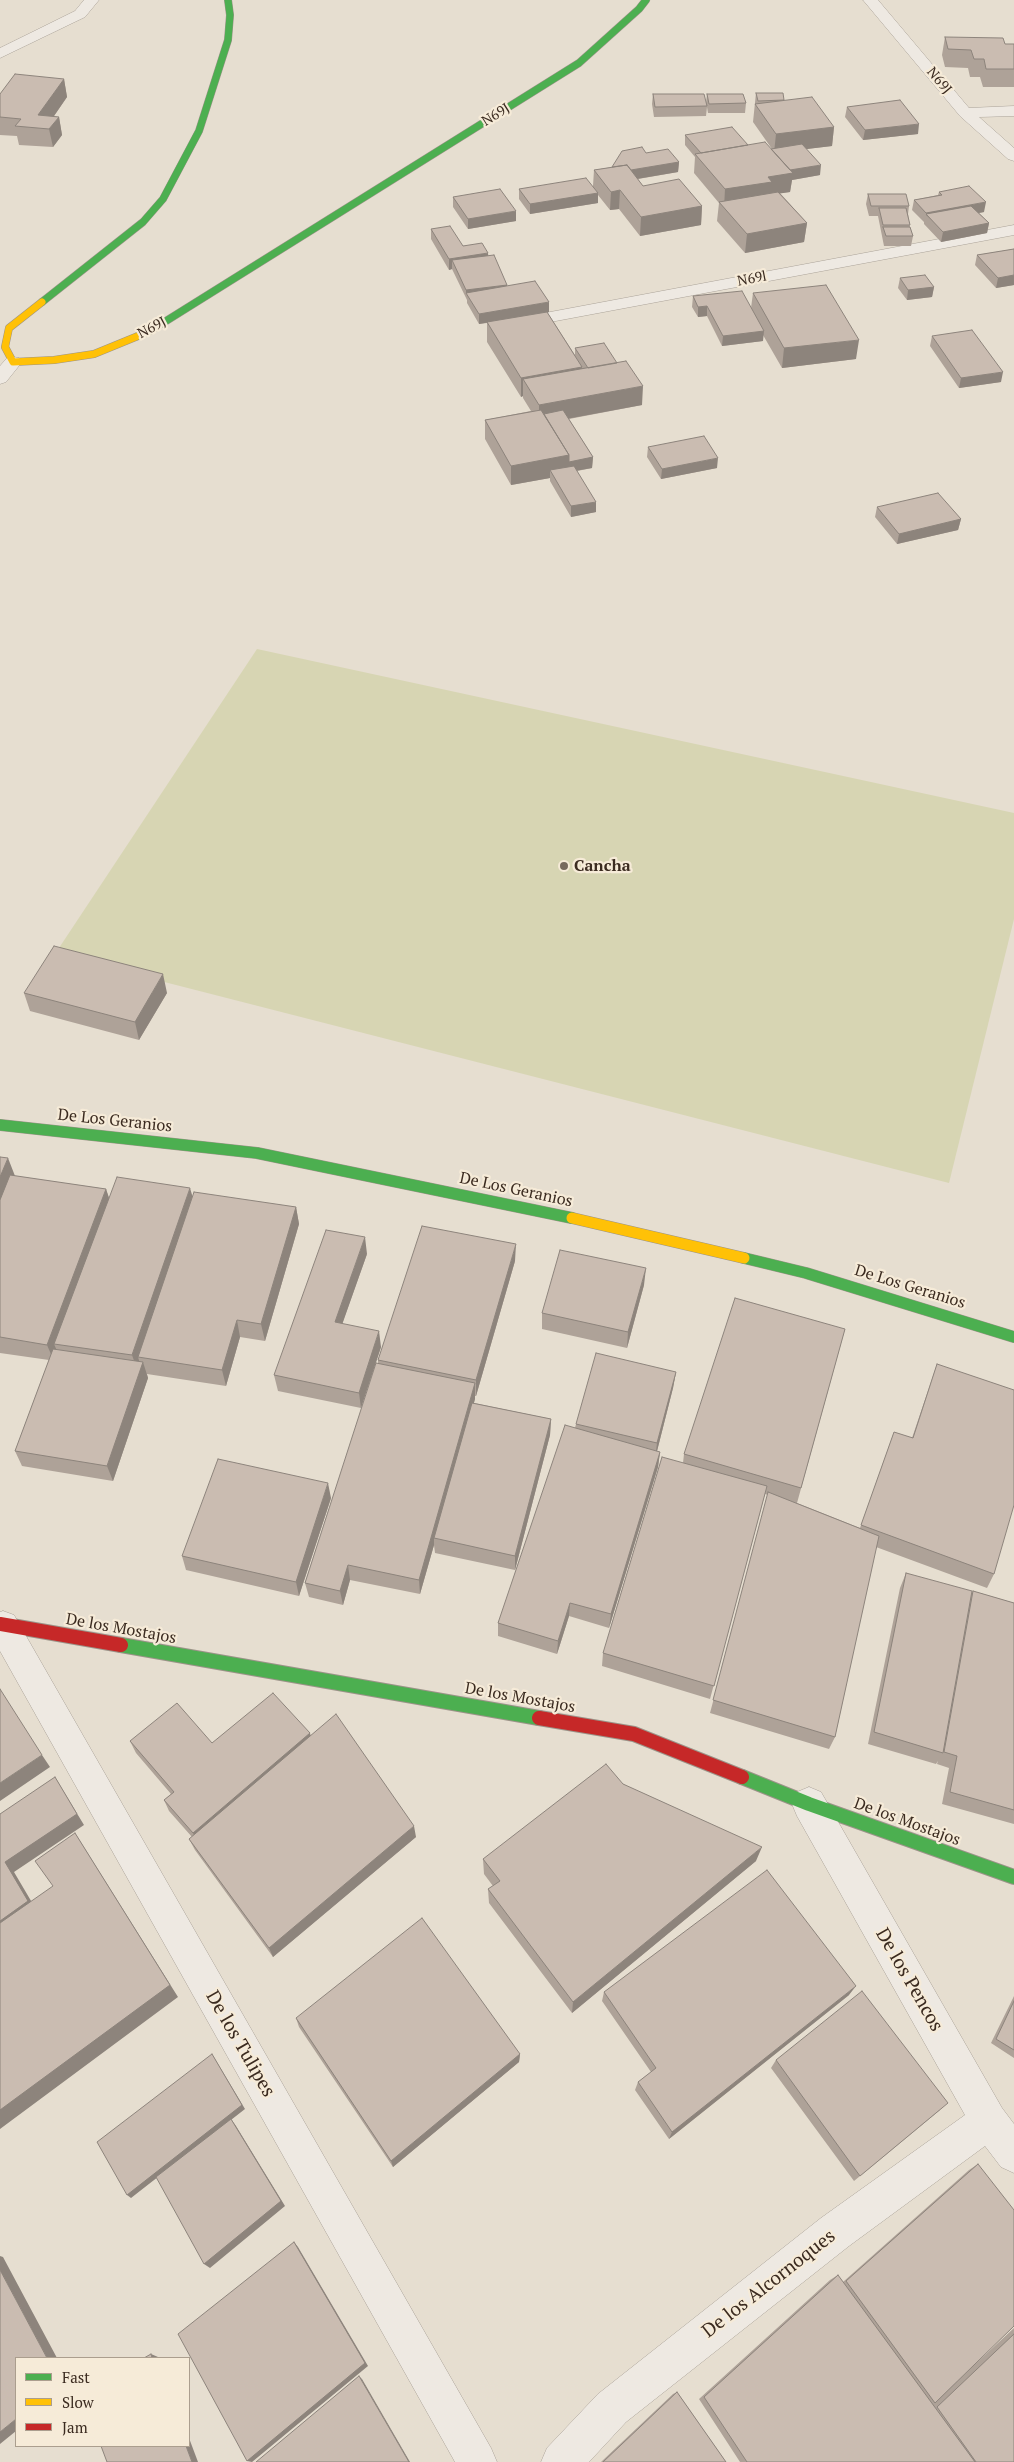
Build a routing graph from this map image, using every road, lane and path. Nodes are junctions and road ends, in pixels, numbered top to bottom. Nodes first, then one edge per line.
1 (92, 0) edge
2 (228, 0) edge
3 (646, 0) edge
4 (870, 0) edge
5 (0, 54) edge
6 (1014, 111) edge
7 (965, 113) junction
8 (1014, 156) edge
9 (1014, 230) edge
10 (500, 326) edge
11 (13, 362) junction
12 (0, 378) edge
13 (0, 1125) edge
14 (1014, 1337) edge
15 (1, 1625) edge
16 (809, 1804) junction
17 (1014, 1877) edge
18 (989, 2121) junction
19 (1014, 2154) edge
20 (477, 2462) edge
21 (561, 2462) edge

1 - 5 street
2 - 11 street
3 - 11 street, N69J
4 - 7 street, N69J
6 - 7 street
7 - 8 street, N69J
9 - 10 street, N69l
11 - 12 street
13 - 14 street, De Los Geranios
15 - 16 street, De los Mostajos
15 - 20 street, De los Tulipes
16 - 17 street, De los Mostajos
16 - 18 street, De los Pencos
18 - 19 street, De los Pencos
18 - 21 street, De los Alcornoques

